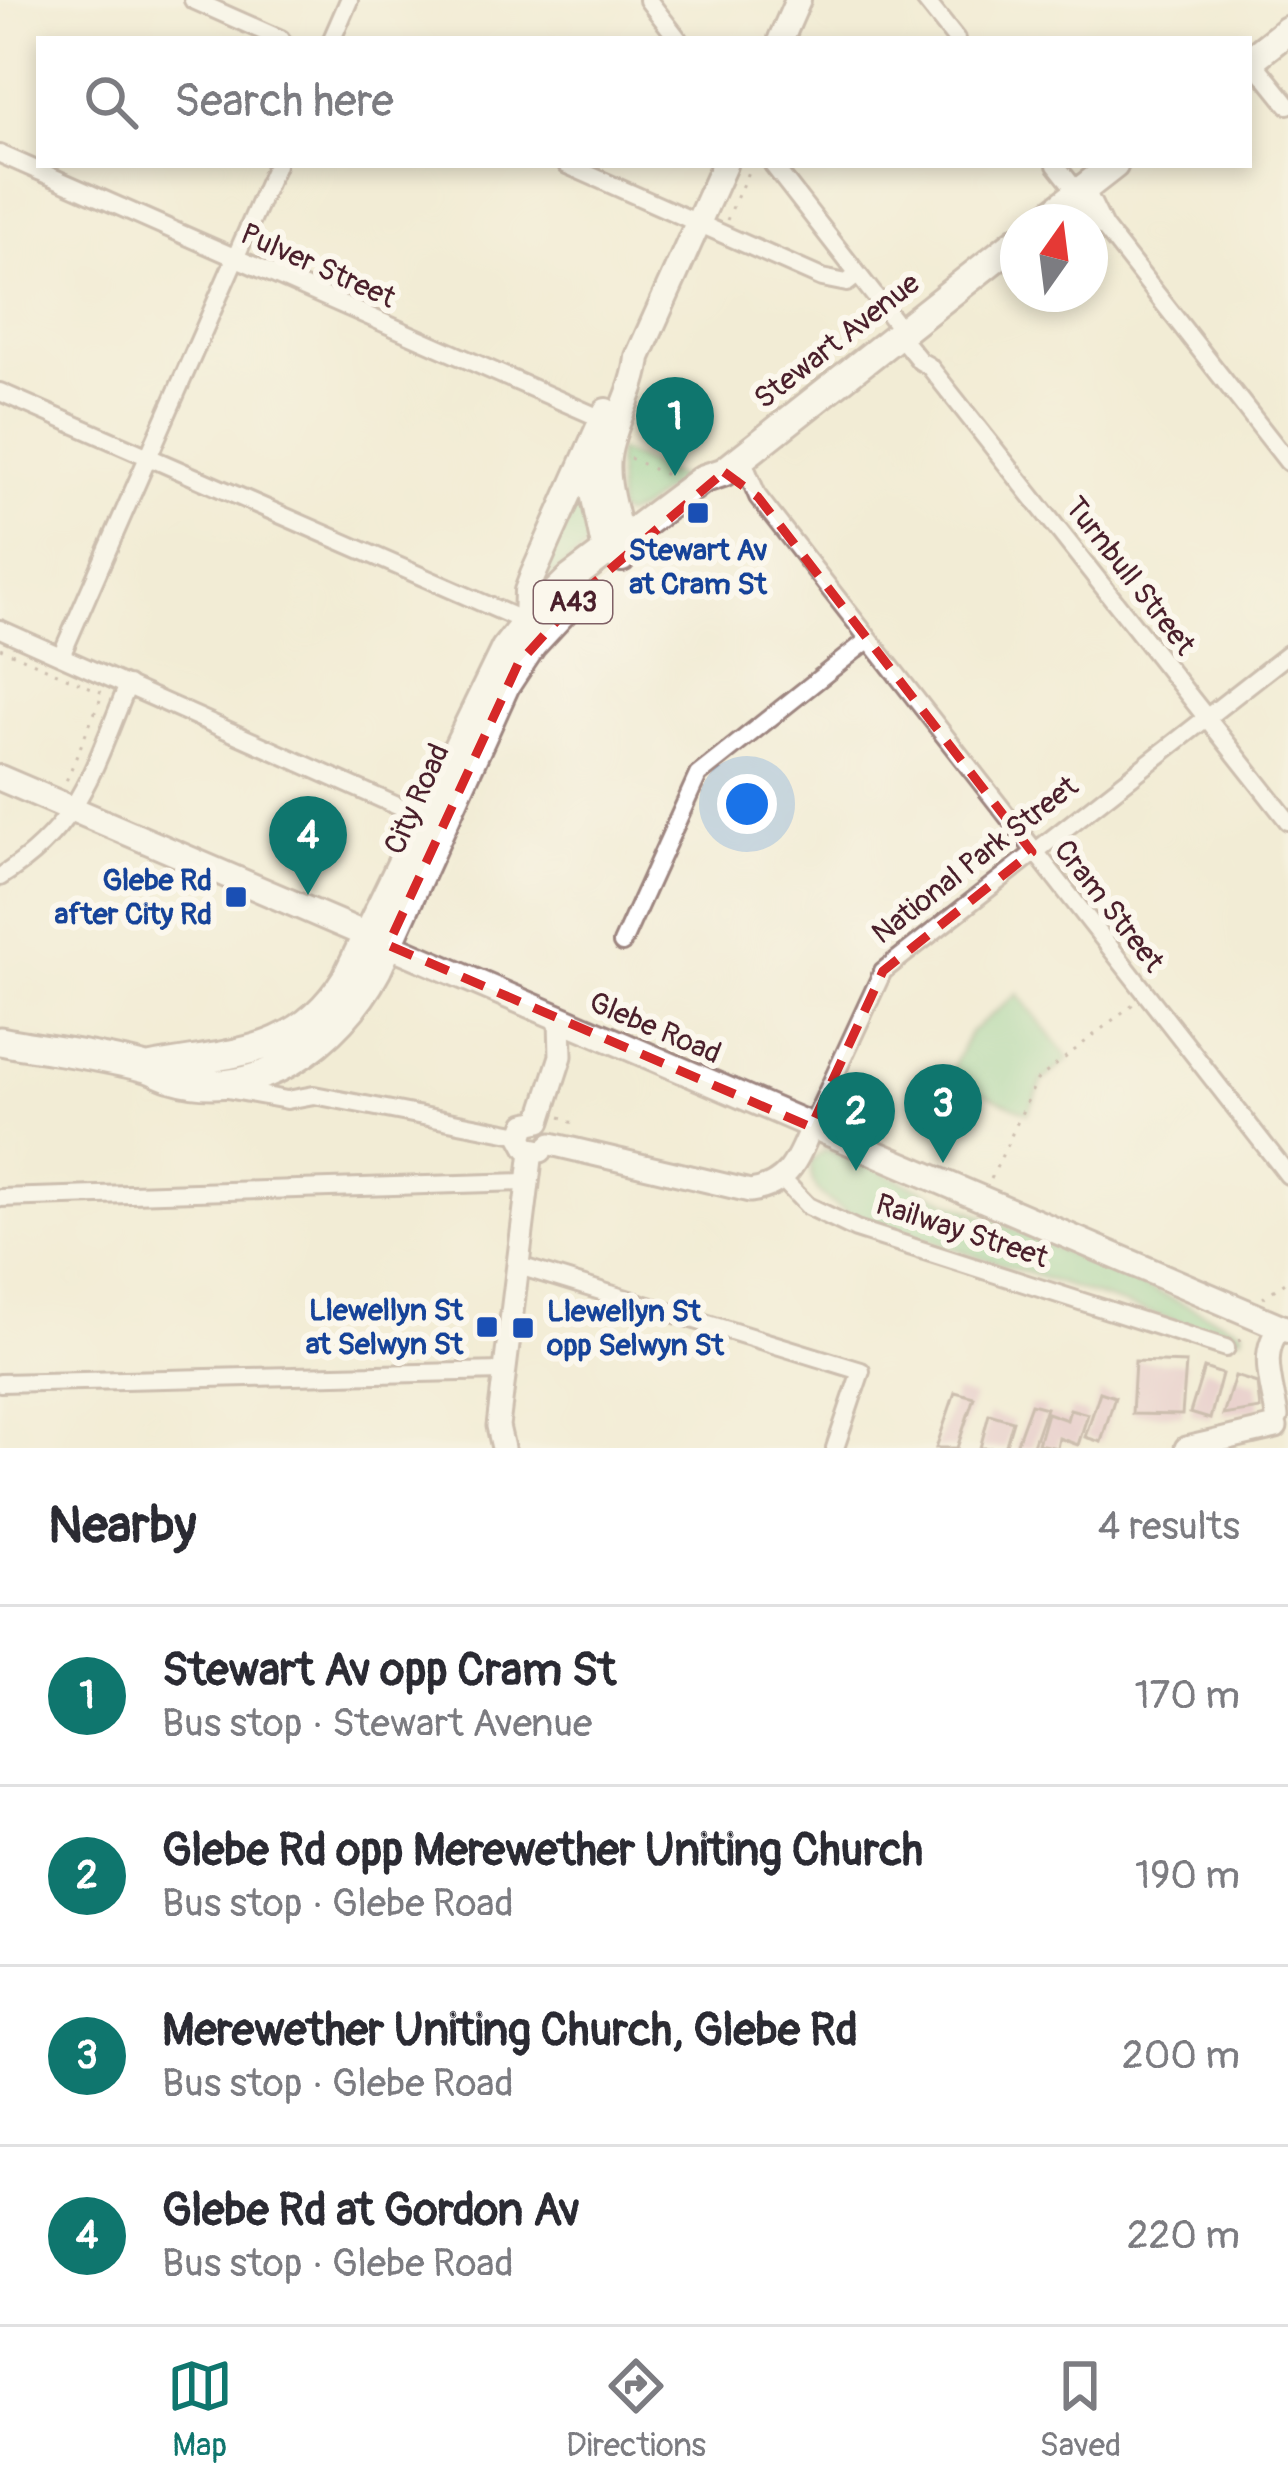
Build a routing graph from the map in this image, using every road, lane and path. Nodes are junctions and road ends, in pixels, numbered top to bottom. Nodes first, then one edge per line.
1 (194, 0) edge
2 (349, 0) edge
3 (648, 0) edge
4 (798, 0) edge
5 (925, 0) edge
6 (1288, 30) edge
7 (274, 36) edge
8 (333, 36) edge
9 (676, 36) edge
10 (782, 36) edge
11 (954, 36) edge
12 (1252, 58) edge
13 (1252, 62) edge
14 (1288, 105) edge
15 (0, 154) edge
16 (275, 168) edge
17 (574, 168) edge
18 (723, 168) edge
19 (750, 168) edge
20 (775, 168) edge
21 (1059, 168) edge
22 (1110, 168) edge
23 (1079, 192) junction
24 (1064, 204) edge
25 (697, 222) junction
26 (726, 222) dead end
27 (1000, 254) edge
28 (233, 258) junction
29 (857, 275) junction
30 (903, 330) junction
31 (0, 392) edge
32 (609, 422) junction
33 (622, 455) dead end
34 (148, 458) junction
35 (586, 458) junction
36 (1288, 462) edge
37 (733, 466) junction
38 (672, 477) dead end
39 (616, 550) junction
40 (526, 622) junction
41 (0, 628) edge
42 (868, 640) junction
43 (0, 648) edge
44 (1288, 654) edge
45 (61, 656) junction
46 (128, 685) junction
47 (1208, 718) junction
48 (0, 778) edge
49 (70, 798) junction
50 (422, 817) junction
51 (1288, 821) edge
52 (1032, 852) junction
53 (0, 877) edge
54 (377, 940) junction
55 (622, 943) dead end
56 (1133, 1004) dead end
57 (560, 1019) junction
58 (0, 1041) edge
59 (162, 1074) junction
60 (563, 1104) dead end
61 (812, 1127) junction
62 (543, 1141) junction
63 (1288, 1175) edge
64 (783, 1180) junction
65 (525, 1182) junction
66 (988, 1186) dead end
67 (0, 1198) edge
68 (516, 1265) junction
69 (1288, 1280) edge
70 (1258, 1302) dead end
71 (1284, 1322) edge
72 (1226, 1348) dead end
73 (503, 1371) junction
74 (0, 1383) edge
75 (1283, 1420) edge
76 (503, 1448) edge
77 (835, 1448) edge
78 (1186, 1448) edge

1 - 7 street
2 - 8 street
3 - 9 street
4 - 10 main road
5 - 11 street
6 - 12 highway
13 - 14 street
15 - 28 street, Pulver Street
16 - 28 street
17 - 25 street
18 - 25 main road
19 - 26 path
20 - 29 street, Turnbull Street
21 - 23 street
22 - 23 highway
23 - 24 highway
23 - 36 street
25 - 29 street
25 - 32 main road
27 - 30 highway, Stewart Avenue / A43
28 - 32 street, Pulver Street
28 - 34 street
29 - 30 street, Turnbull Street
30 - 37 highway, Stewart Avenue / A43
30 - 47 street, Turnbull Street
31 - 34 street
32 - 35 main road
32 - 39 main road
33 - 38 path
34 - 40 street
34 - 45 street
35 - 39 main road
35 - 40 main road
37 - 39 highway, Stewart Avenue / A43
37 - 42 street, Cram Street
39 - 40 highway, Stewart Avenue / A43
39 - 54 highway, City Road / A43
40 - 50 highway, A43
41 - 45 street
42 - 52 street, Cram Street
42 - 55 street
43 - 49 path
44 - 47 street, National Park Street
45 - 46 street
46 - 49 street
46 - 50 street
47 - 51 street, Turnbull Street
47 - 52 street, National Park Street
48 - 49 main road, Glebe Road
49 - 53 street
49 - 54 main road, Glebe Road
50 - 54 highway, A43
52 - 61 street, National Park Street
52 - 63 street, Cram Street
54 - 57 main road, Glebe Road
54 - 59 highway, City Road / A43
56 - 66 path
57 - 61 main road, Glebe Road
57 - 62 street
58 - 59 highway, City Road / A43
59 - 62 street
60 - 62 path
61 - 64 street, National Park Street
61 - 71 main road, Glebe Road
62 - 64 street
62 - 65 street
64 - 72 street, Railway Street
65 - 67 street
65 - 68 street
68 - 73 street
68 - 77 street
69 - 70 path
71 - 75 street
73 - 74 street
73 - 76 street
75 - 78 street

